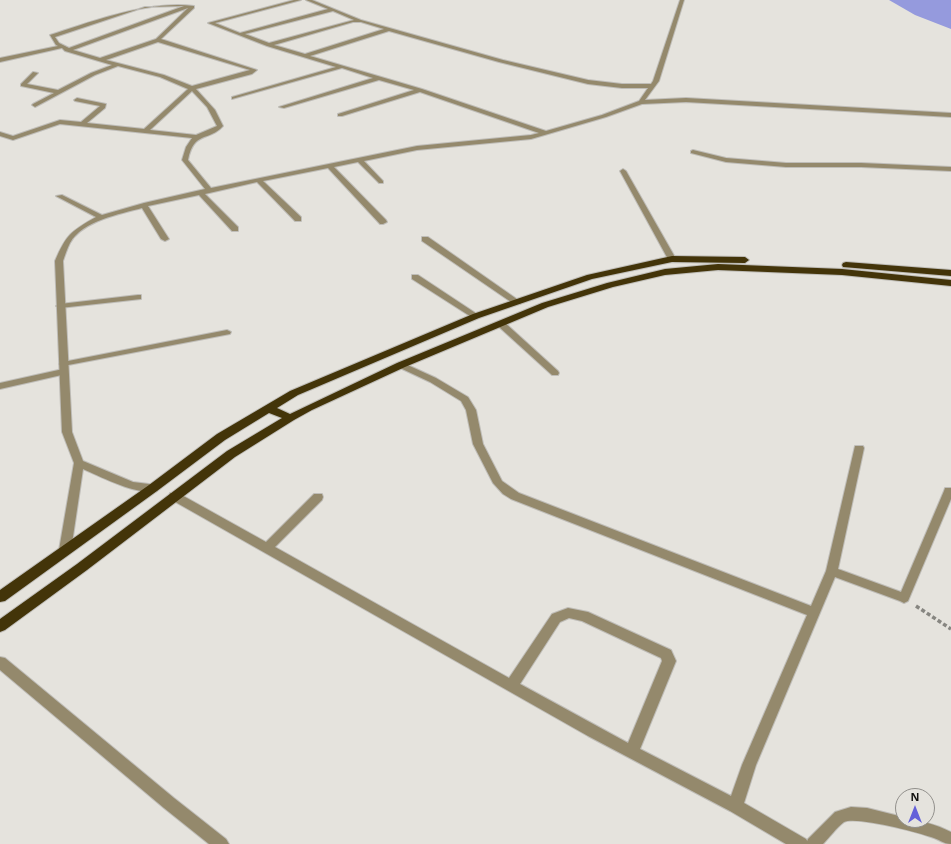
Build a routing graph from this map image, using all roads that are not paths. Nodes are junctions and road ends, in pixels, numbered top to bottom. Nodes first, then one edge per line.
1 (299, 0) edge
2 (308, 0) edge
3 (682, 0) edge
4 (190, 6) junction
5 (333, 9) junction
6 (359, 20) junction
7 (390, 29) junction
8 (240, 34) junction
9 (158, 40) junction
10 (269, 45) junction
11 (65, 49) junction
12 (0, 53) edge
13 (304, 56) junction
14 (3, 59) edge
15 (101, 60) junction
16 (119, 64) junction
17 (341, 67) junction
18 (35, 73) dead end
19 (379, 78) junction
20 (655, 81) junction
21 (192, 88) junction
22 (420, 90) junction
23 (58, 92) junction
24 (234, 98) dead end
25 (77, 100) dead end
26 (641, 102) junction
27 (35, 105) dead end
28 (282, 107) dead end
29 (340, 115) dead end
30 (951, 115) edge
31 (82, 124) junction
32 (146, 130) junction
33 (546, 133) junction
34 (0, 134) edge
35 (197, 137) junction
36 (693, 152) dead end
37 (359, 159) junction
38 (329, 165) junction
39 (951, 169) edge
40 (623, 171) dead end
41 (258, 180) junction
42 (381, 182) dead end
43 (210, 191) junction
44 (201, 193) junction
45 (60, 196) dead end
46 (144, 205) junction
47 (101, 218) junction
48 (298, 219) dead end
49 (383, 222) dead end
50 (235, 229) dead end
51 (165, 239) dead end
52 (425, 239) dead end
53 (672, 259) junction
54 (951, 273) edge
55 (415, 277) dead end
56 (951, 283) edge
57 (138, 296) dead end
58 (517, 302) junction
59 (60, 306) junction
60 (476, 316) junction
61 (501, 324) junction
62 (227, 332) dead end
63 (401, 365) junction
64 (63, 368) junction
65 (555, 373) dead end
66 (0, 386) edge
67 (268, 408) junction
68 (290, 418) junction
69 (859, 448) dead end
70 (80, 463) junction
71 (153, 488) junction
72 (949, 491) dead end
73 (174, 496) junction
74 (318, 497) dead end
75 (267, 548) junction
76 (65, 550) junction
77 (832, 571) junction
78 (0, 597) edge
79 (815, 613) junction
80 (0, 626) edge
81 (0, 662) edge
82 (512, 685) junction
83 (632, 752) junction
84 (735, 806) junction
85 (951, 840) edge
86 (221, 844) edge
87 (801, 844) edge
88 (813, 844) edge

1 - 8 street
2 - 5 street
3 - 20 street
4 - 9 street
4 - 11 street
4 - 11 street
5 - 6 street
5 - 8 street
6 - 7 street
6 - 10 street
7 - 13 street
7 - 20 street
8 - 10 street
9 - 15 street
9 - 21 street
10 - 13 street
11 - 14 street
11 - 15 street
12 - 14 street
13 - 17 street
15 - 16 street
16 - 21 street
16 - 23 street
17 - 19 street
17 - 24 street
18 - 23 street
19 - 22 street
19 - 28 street
20 - 26 street
21 - 32 street
21 - 35 street
22 - 29 street
22 - 33 street
23 - 27 street
25 - 31 street
26 - 30 street
26 - 33 street
31 - 32 street
31 - 34 street
32 - 35 street
33 - 37 street
35 - 43 street
36 - 39 street
37 - 38 street
37 - 42 street
38 - 41 street
38 - 49 street
40 - 53 street
41 - 43 street
41 - 48 street
43 - 44 street
44 - 46 street
44 - 50 street
45 - 47 street
46 - 47 street
46 - 51 street
47 - 59 street
52 - 58 street
53 - 54 highway
53 - 58 highway
55 - 60 lane
56 - 61 highway
57 - 59 lane
58 - 60 highway
59 - 64 street
60 - 67 highway
61 - 63 highway
61 - 65 lane
62 - 64 lane
63 - 68 highway
63 - 79 street
64 - 66 lane
64 - 70 street
67 - 68 highway
67 - 71 highway
68 - 73 highway
69 - 77 street
70 - 71 street
70 - 76 street
71 - 73 highway
71 - 76 highway
72 - 77 street
73 - 75 street
73 - 80 highway
74 - 75 street
75 - 82 street
76 - 78 highway
77 - 79 street
79 - 84 street
81 - 86 street
82 - 83 street
82 - 83 street
83 - 84 street
84 - 87 street
85 - 88 lane

